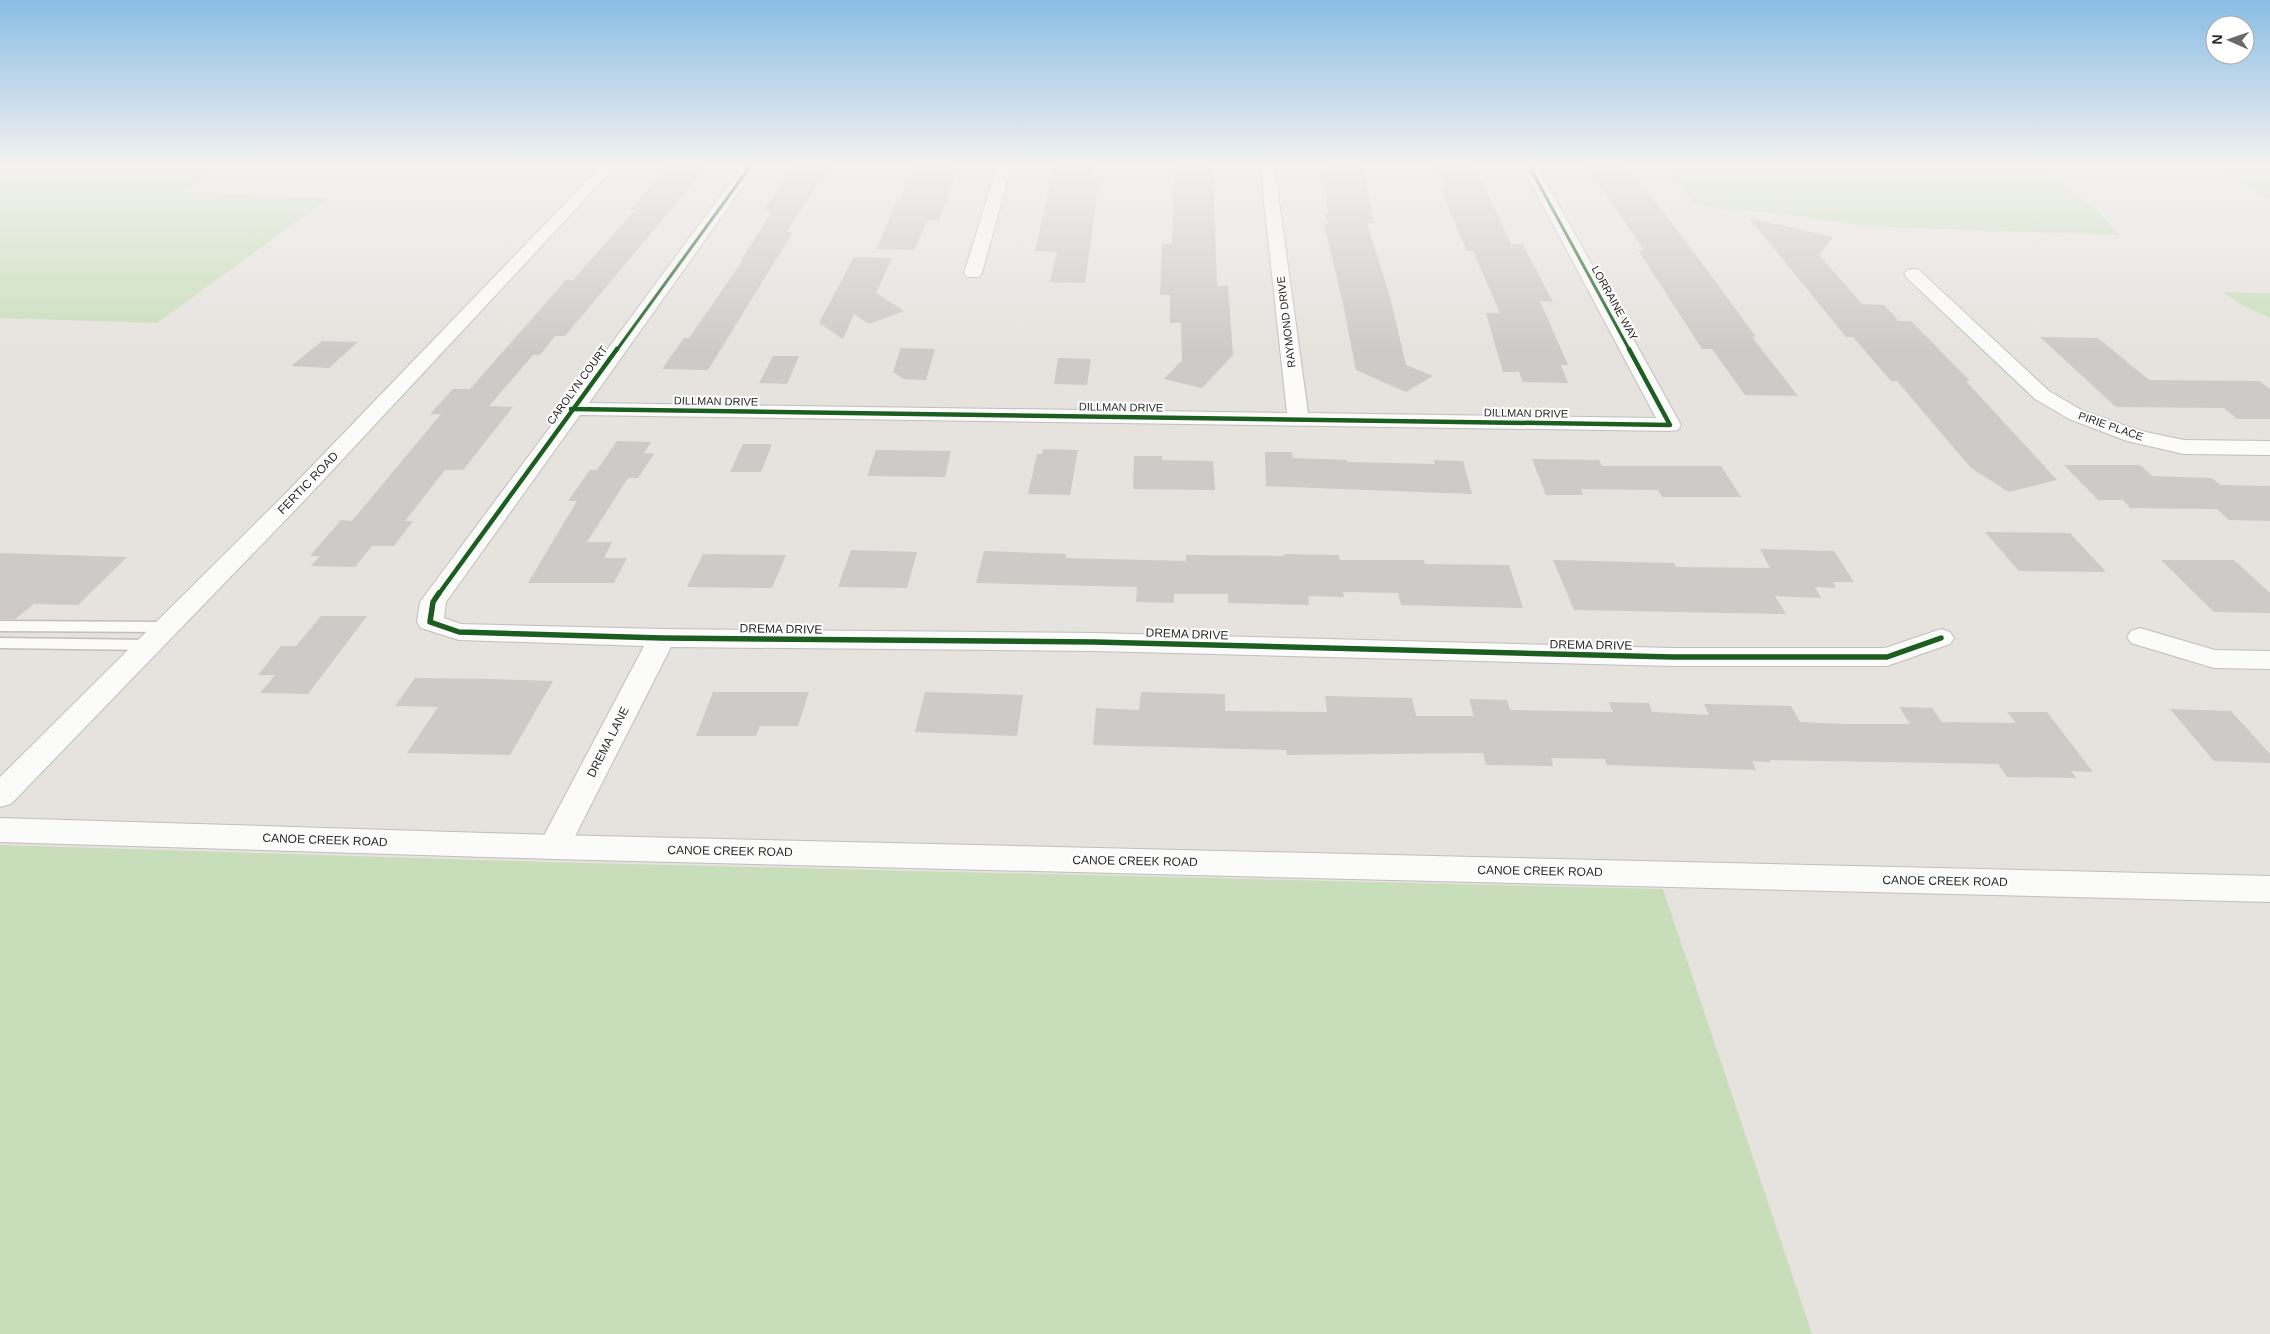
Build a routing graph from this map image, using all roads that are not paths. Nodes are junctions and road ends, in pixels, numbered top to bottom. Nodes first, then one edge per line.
1 (552, 226) edge
2 (706, 226) edge
3 (987, 226) edge
4 (1275, 226) edge
5 (1562, 226) edge
6 (973, 273) dead end
7 (1913, 274) dead end
8 (571, 409) junction
9 (1298, 420) junction
10 (1670, 425) joint
11 (2270, 448) edge
12 (430, 622) joint
13 (0, 626) edge
14 (166, 627) junction
15 (2140, 637) dead end
16 (662, 638) junction
17 (1941, 638) dead end
18 (0, 643) edge
19 (149, 645) junction
20 (2270, 660) edge
21 (0, 796) edge
22 (0, 830) edge
23 (554, 847) junction
24 (2270, 889) edge

1 - 14 street, FERTIC ROAD
2 - 8 street, CAROLYN COURT
3 - 6 street
4 - 9 street, RAYMOND DRIVE
5 - 10 street, LORRAINE WAY
7 - 11 street, PIRIE PLACE
8 - 9 street, DILLMAN DRIVE
8 - 12 street, CAROLYN COURT
9 - 10 street, DILLMAN DRIVE
12 - 16 street, DREMA DRIVE
13 - 14 lane
14 - 19 street, FERTIC ROAD
15 - 20 street
16 - 17 street, DREMA DRIVE
16 - 23 street, DREMA LANE
18 - 19 lane
19 - 21 street, FERTIC ROAD
22 - 23 street, CANOE CREEK ROAD
23 - 24 street, CANOE CREEK ROAD

